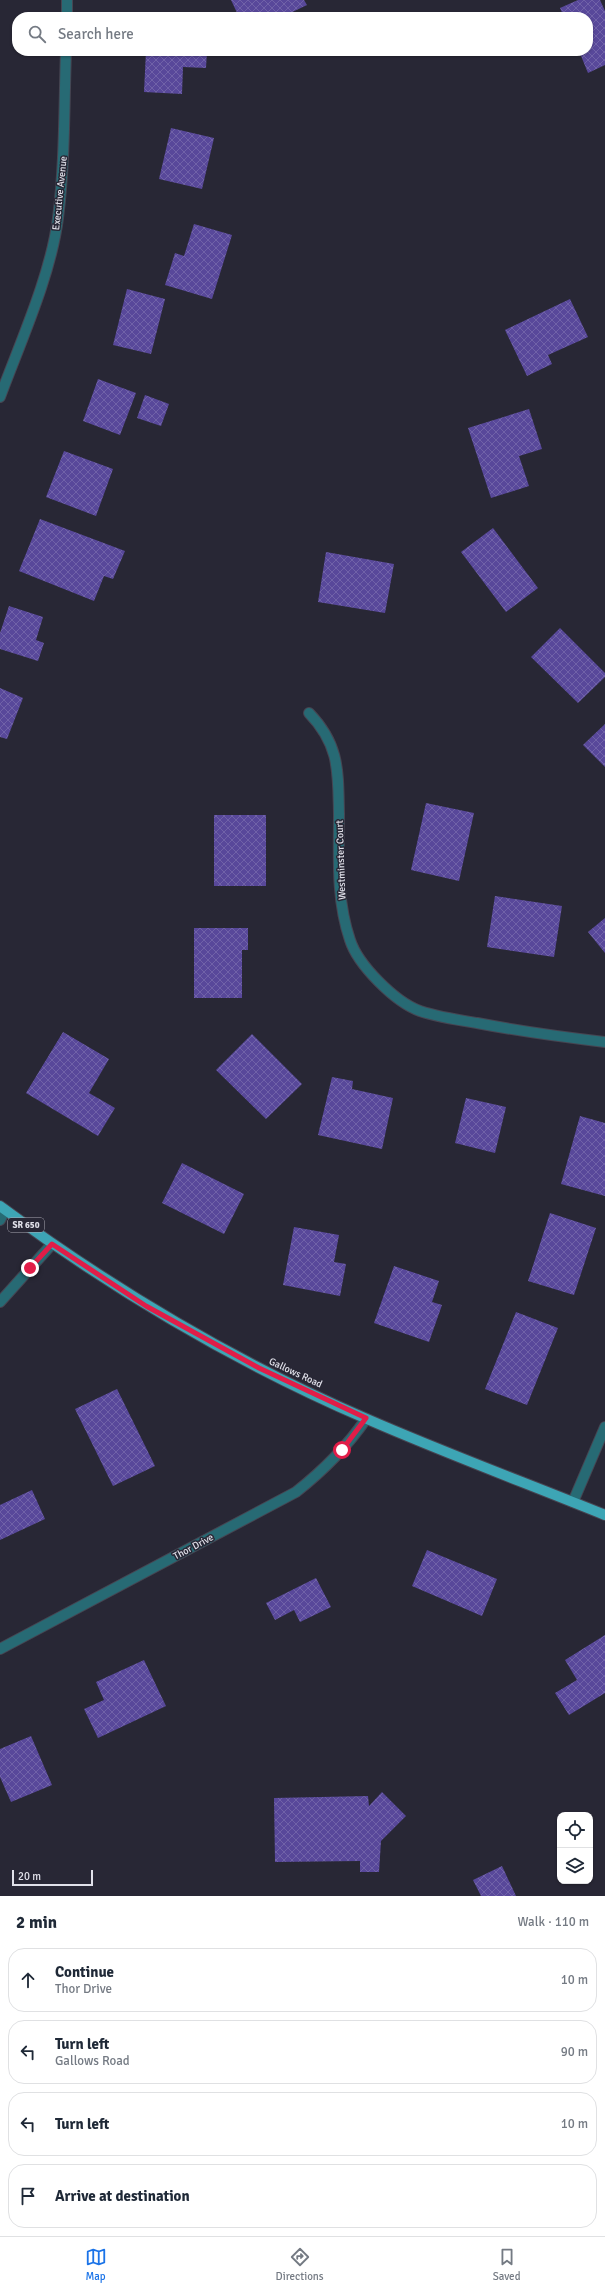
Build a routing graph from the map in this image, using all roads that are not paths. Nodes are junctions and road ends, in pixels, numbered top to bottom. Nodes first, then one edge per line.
1 (67, 0) edge
2 (67, 12) edge
3 (66, 56) edge
4 (0, 397) edge
5 (309, 713) dead end
6 (605, 1042) edge
7 (3, 1208) edge
8 (0, 1220) edge
9 (52, 1244) junction
10 (0, 1302) edge
11 (366, 1418) junction
12 (605, 1427) edge
13 (573, 1502) junction
14 (605, 1515) edge
15 (0, 1649) edge

1 - 2 street
3 - 4 street, Executive Avenue
5 - 6 street, Westminster Court
7 - 8 street
7 - 9 main road, Gallows Road / SR 650
9 - 10 street
9 - 11 main road, Gallows Road / SR 650
11 - 13 main road, Gallows Road / SR 650
11 - 15 street, Thor Drive
12 - 13 street
13 - 14 main road, Gallows Road / SR 650

